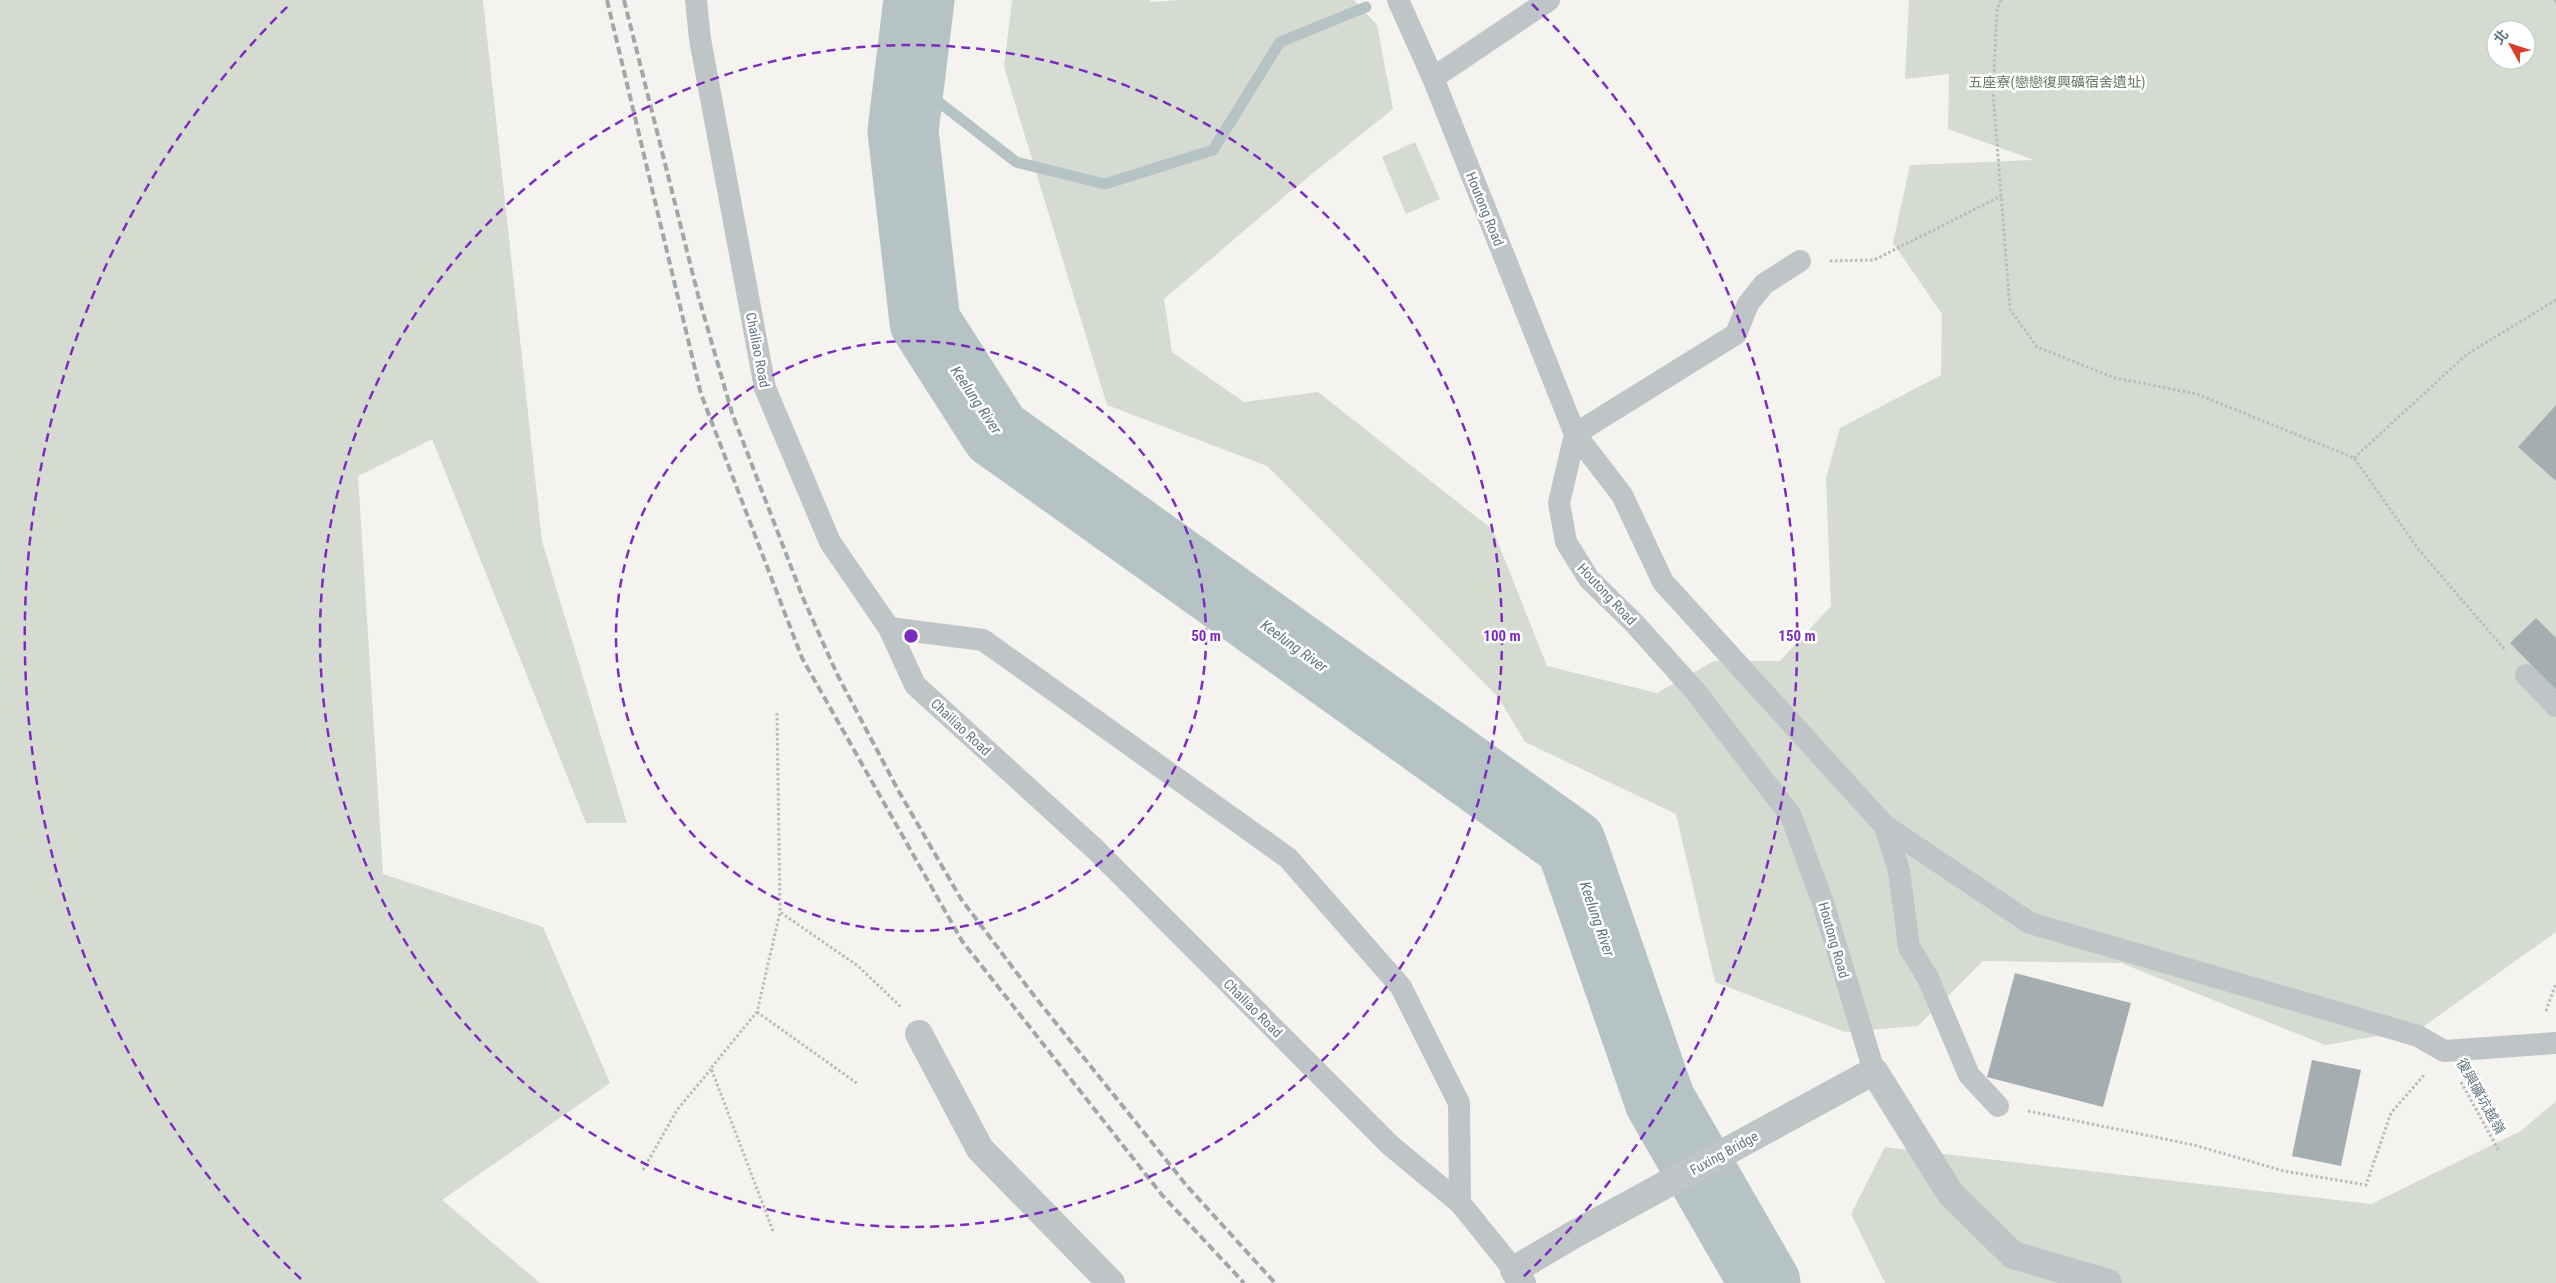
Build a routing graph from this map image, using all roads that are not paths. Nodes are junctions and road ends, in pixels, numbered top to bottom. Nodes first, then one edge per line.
1 (696, 0) edge
2 (1398, 0) edge
3 (1549, 0) edge
4 (1433, 78) junction
5 (1800, 261) road end
6 (1575, 434) junction
7 (889, 628) junction
8 (2526, 675) road end
9 (2556, 706) edge
10 (1885, 826) junction
11 (919, 1034) road end
12 (2556, 1043) edge
13 (1874, 1071) junction
14 (1998, 1106) road end
15 (1460, 1203) junction
16 (1518, 1276) edge
17 (1112, 1283) edge
18 (2108, 1283) edge

1 - 7 lane, Chailiao Road
2 - 4 lane, Houtong Road
3 - 4 lane
4 - 6 lane, Houtong Road
5 - 6 lane
6 - 10 lane
6 - 13 lane, Houtong Road
7 - 15 lane, Chailiao Road
7 - 15 lane
8 - 9 lane
10 - 12 lane
10 - 14 lane
11 - 17 street
13 - 16 street, Fuxing Bridge
13 - 18 street
15 - 16 lane, Chailiao Road

